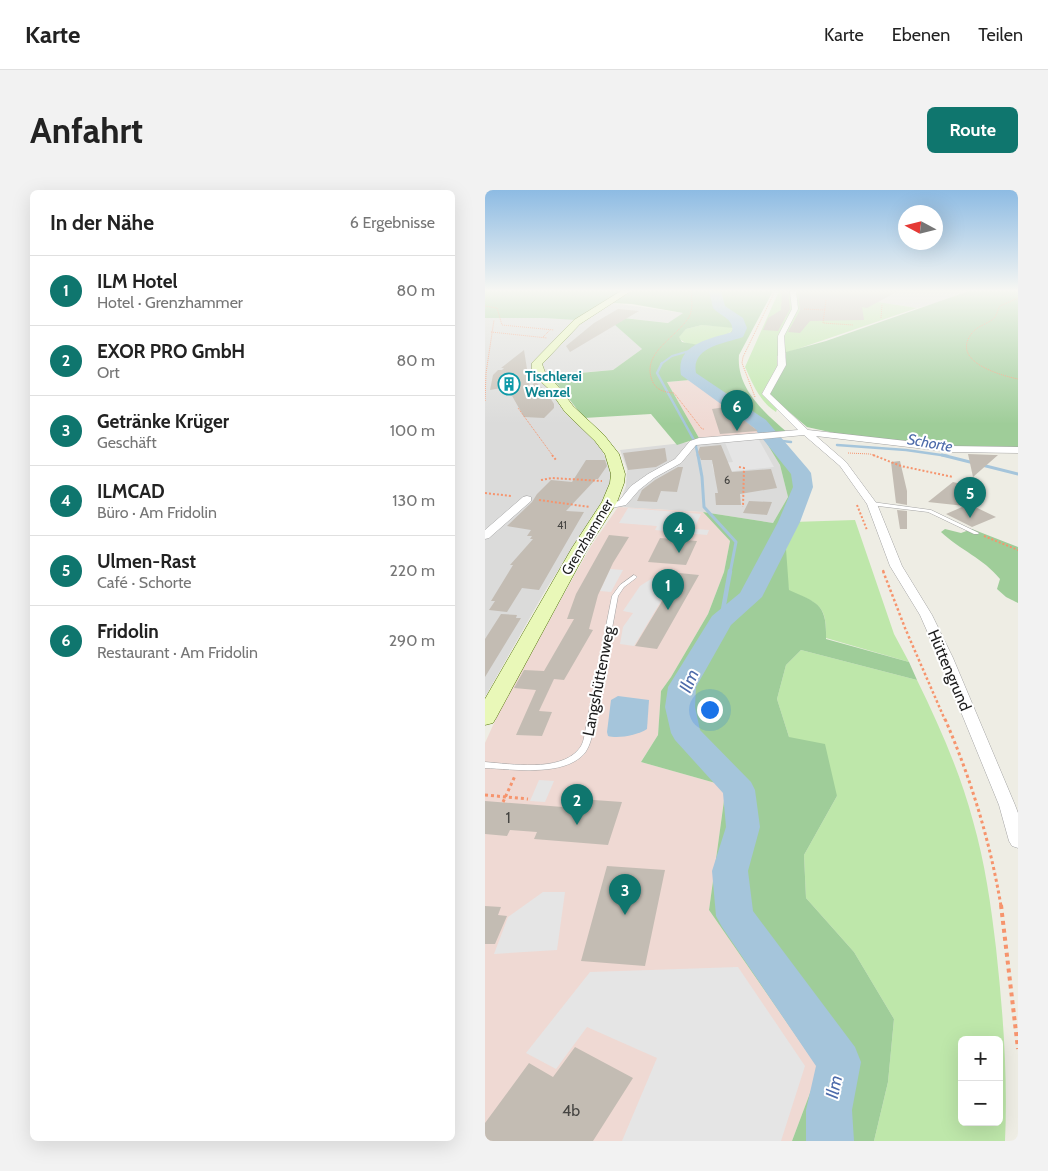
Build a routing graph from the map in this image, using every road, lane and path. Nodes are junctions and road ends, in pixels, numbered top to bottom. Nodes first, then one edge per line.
1 (490, 335) edge
2 (562, 335) edge
3 (672, 335) edge
4 (753, 335) edge
5 (781, 335) edge
6 (971, 335) edge
7 (486, 358) edge
8 (485, 373) edge
9 (1018, 379) edge
10 (485, 401) edge
11 (758, 401) dead end
12 (518, 408) dead end
13 (707, 428) dead end
14 (806, 432) junction
15 (1018, 450) edge
16 (831, 453) junction
17 (556, 460) dead end
18 (739, 467) dead end
19 (953, 477) dead end
20 (541, 480) dead end
21 (617, 481) junction
22 (485, 493) edge
23 (527, 499) junction
24 (872, 504) junction
25 (607, 506) junction
26 (857, 506) dead end
27 (743, 507) dead end
28 (868, 532) dead end
29 (976, 533) joint
30 (485, 536) edge
31 (1018, 550) edge
32 (881, 566) dead end
33 (634, 577) dead end
34 (485, 718) edge
35 (485, 765) edge
36 (520, 767) junction
37 (485, 795) edge
38 (506, 797) junction
39 (529, 799) dead end
40 (503, 802) dead end
41 (1012, 804) edge
42 (1018, 841) edge
43 (1018, 1049) edge

1 - 7 path
2 - 21 main road, Grenzhammer
3 - 13 path
4 - 11 path
5 - 14 street, Hüttengrund
6 - 9 path
7 - 8 path
8 - 10 path
12 - 17 path
14 - 15 street
14 - 16 street, Hüttengrund
14 - 25 street
16 - 19 path
16 - 24 street, Hüttengrund
18 - 27 path
20 - 21 path
21 - 25 main road, Grenzhammer
22 - 23 path
23 - 25 path
23 - 30 street
24 - 29 lane
24 - 41 street, Hüttengrund
25 - 34 main road, Grenzhammer
26 - 28 path
29 - 31 path
32 - 43 path
33 - 36 lane, Langshüttenweg
35 - 36 lane, Langshüttenweg
36 - 38 path
37 - 38 path
38 - 39 path
38 - 40 path
41 - 42 street, Hüttengrund

